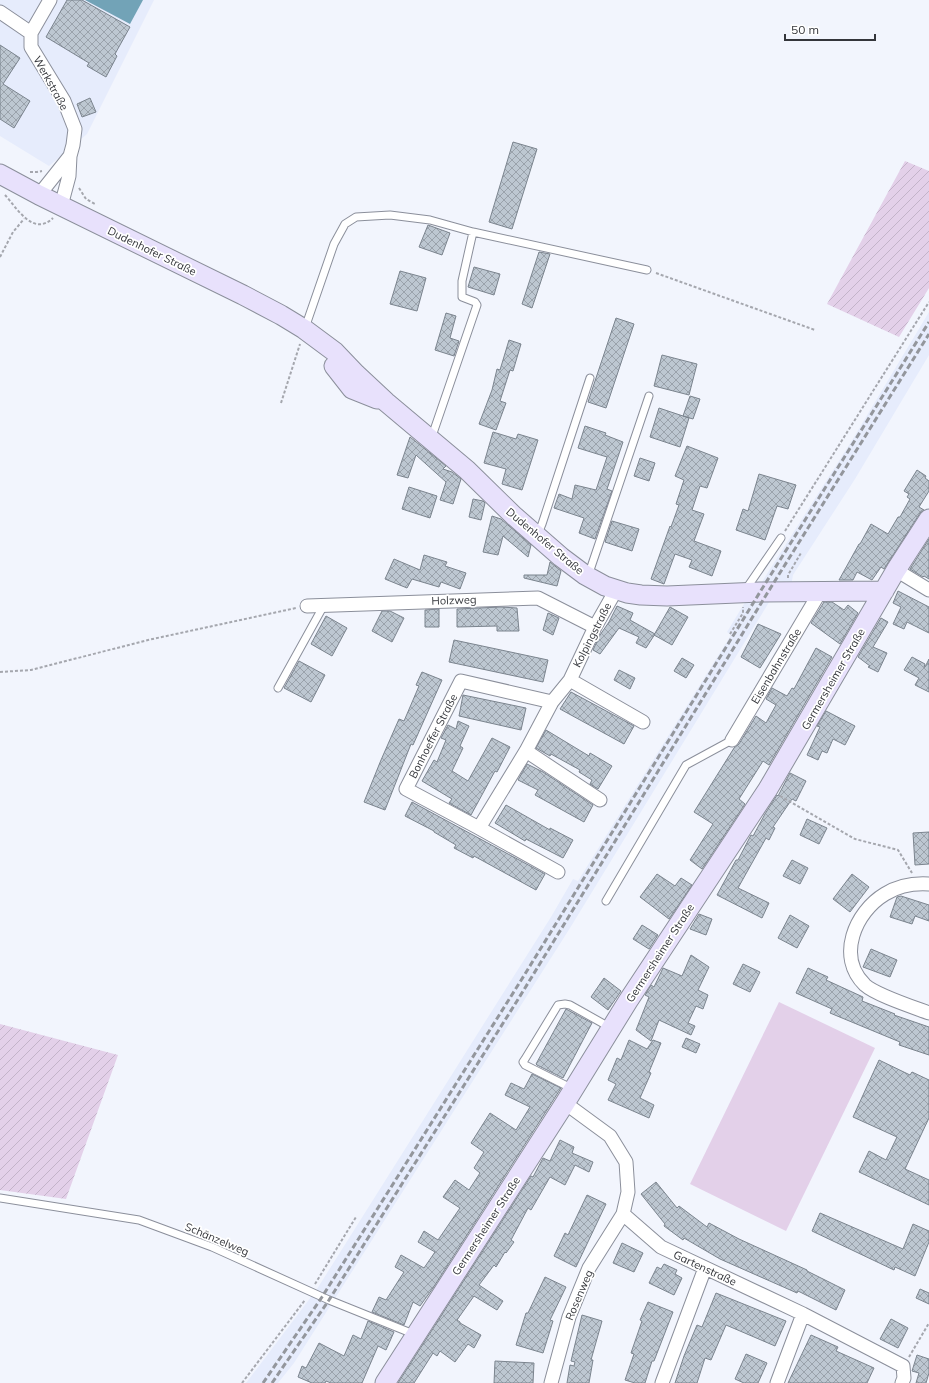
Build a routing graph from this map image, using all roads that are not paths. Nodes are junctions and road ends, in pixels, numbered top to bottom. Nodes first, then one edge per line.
1 (50, 0) edge
2 (0, 12) edge
3 (31, 33) junction
4 (70, 156) junction
5 (0, 174) edge
6 (39, 195) junction
7 (61, 206) junction
8 (473, 232) junction
9 (647, 270) road end
10 (304, 329) junction
11 (590, 378) dead end
12 (649, 396) dead end
13 (431, 439) junction
14 (929, 519) edge
15 (537, 536) junction
16 (781, 538) road end
17 (896, 570) junction
18 (588, 576) junction
19 (616, 590) junction
20 (929, 590) edge
21 (884, 591) junction
22 (820, 592) junction
23 (742, 593) junction
24 (324, 605) junction
25 (307, 606) road end
26 (595, 627) junction
27 (570, 680) junction
28 (278, 688) dead end
29 (552, 702) junction
30 (643, 722) dead end
31 (732, 740) joint
32 (526, 751) junction
33 (600, 800) dead end
34 (479, 828) junction
35 (558, 872) dead end
36 (923, 883) edge
37 (606, 901) dead end
38 (929, 1013) edge
39 (611, 1029) junction
40 (569, 1096) junction
41 (0, 1198) edge
42 (623, 1214) junction
43 (705, 1268) junction
44 (803, 1314) junction
45 (416, 1335) junction
46 (385, 1383) edge
47 (551, 1383) edge
48 (662, 1383) edge
49 (777, 1383) edge
50 (902, 1383) edge

1 - 3 street
2 - 3 street
3 - 4 street, Werkstraße
4 - 6 street, Werkstraße
4 - 7 street, Werkstraße
5 - 6 street, Dudenhofer Straße
6 - 7 street, Dudenhofer Straße
7 - 10 street, Dudenhofer Straße
8 - 9 lane
8 - 10 lane
8 - 13 lane
10 - 13 street, Dudenhofer Straße
11 - 15 lane
12 - 18 lane
13 - 15 street, Dudenhofer Straße
14 - 17 street, Germersheimer Straße
15 - 18 street, Dudenhofer Straße
16 - 23 lane
17 - 20 street
17 - 21 street, Germersheimer Straße
18 - 19 street, Dudenhofer Straße
19 - 23 street, Dudenhofer Straße
19 - 26 street, Kolpingstraße
21 - 22 street, Dudenhofer Straße
21 - 39 street, Germersheimer Straße
22 - 23 street, Dudenhofer Straße
22 - 31 street, Eisenbahnstraße
24 - 25 street, Holzweg
24 - 26 street, Holzweg
24 - 28 lane
26 - 27 street, Kolpingstraße
27 - 29 street, Kolpingstraße
27 - 30 street, Kolpingstraße
29 - 32 street, Kolpingstraße
29 - 34 street, Bonhoeffer Straße
31 - 37 lane
32 - 33 street
32 - 34 street, Kolpingstraße
34 - 35 street
36 - 38 street
39 - 40 street, Germersheimer Straße
39 - 40 lane
40 - 42 street
40 - 45 street, Germersheimer Straße
41 - 45 lane, Schänzelweg
42 - 43 street, Gartenstraße
42 - 47 street, Rosenweg
43 - 44 street, Gartenstraße
43 - 48 street
44 - 49 street
44 - 50 street, Gartenstraße
45 - 46 street, Germersheimer Straße

